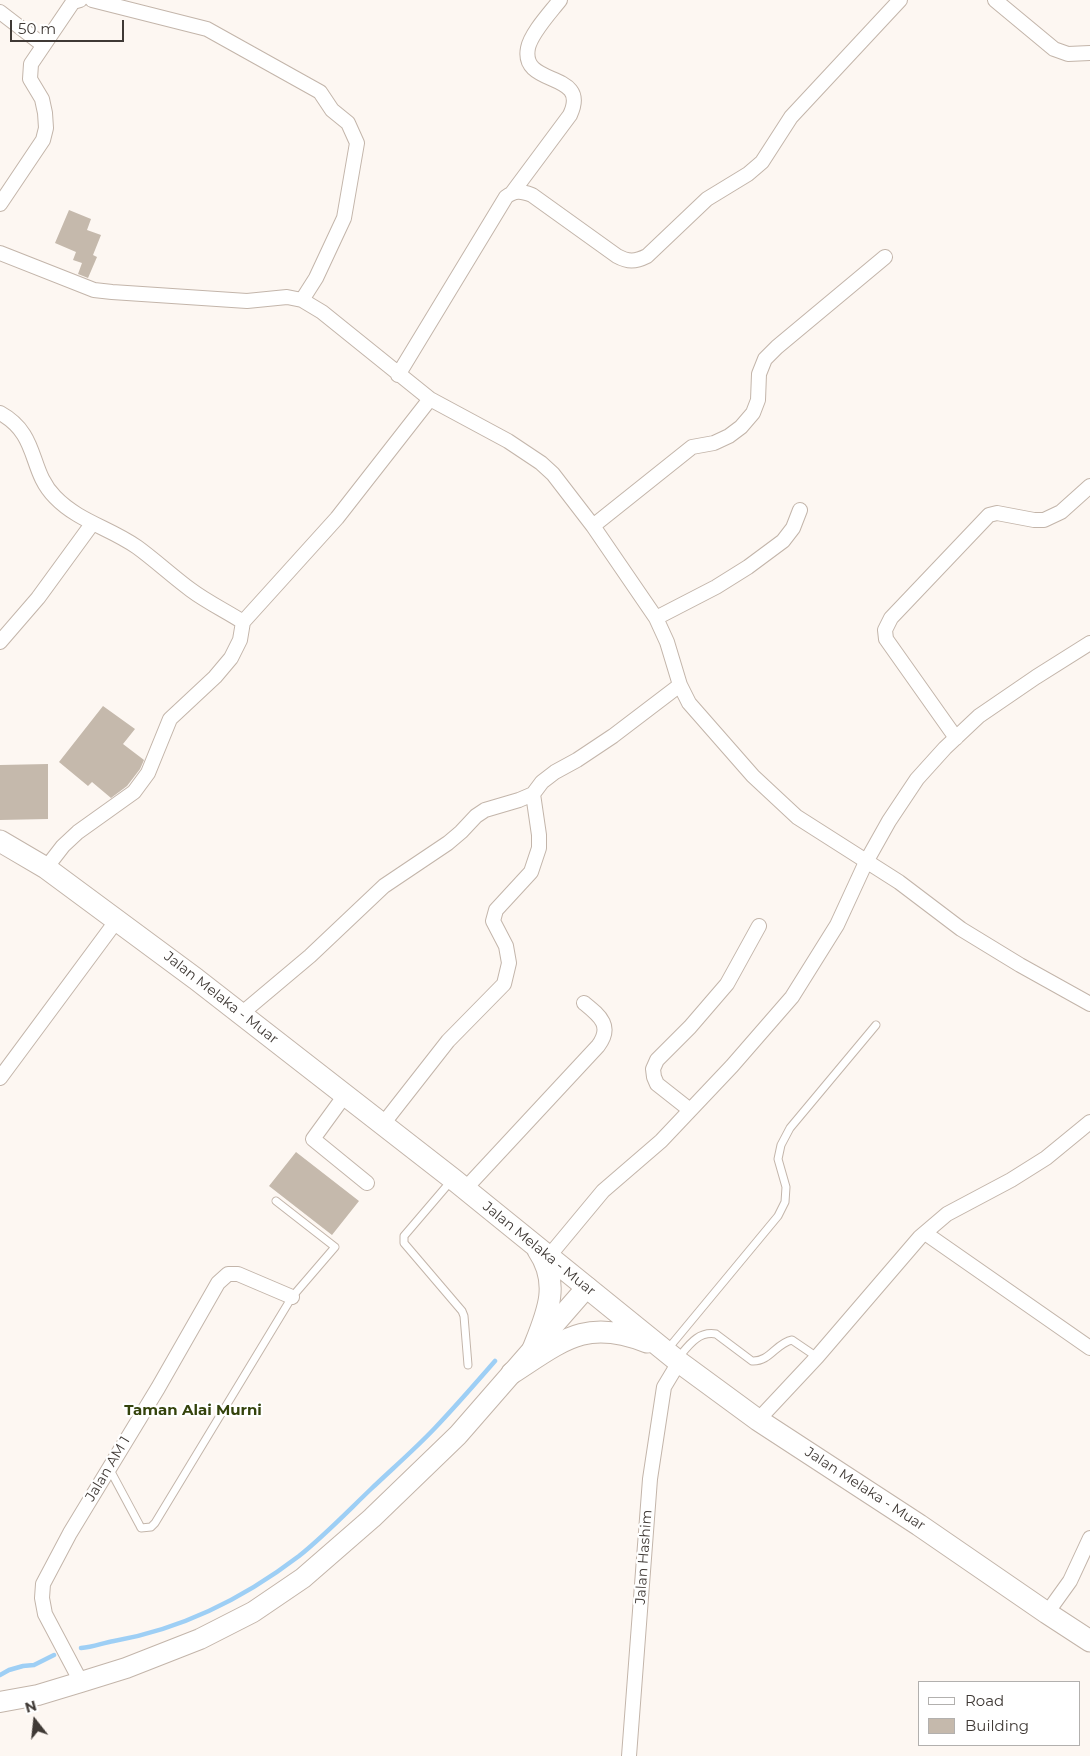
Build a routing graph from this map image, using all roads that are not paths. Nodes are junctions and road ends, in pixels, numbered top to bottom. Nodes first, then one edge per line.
1 (80, 0) edge
2 (92, 0) edge
3 (560, 0) edge
4 (900, 0) edge
5 (995, 0) edge
6 (0, 12) edge
7 (43, 44) junction
8 (1090, 53) edge
9 (512, 192) junction
10 (0, 204) edge
11 (0, 253) edge
12 (885, 257) dead end
13 (302, 300) junction
14 (398, 375) junction
15 (430, 399) junction
16 (0, 414) edge
17 (1090, 486) edge
18 (800, 510) dead end
19 (92, 524) junction
20 (593, 526) junction
21 (656, 618) junction
22 (243, 622) junction
23 (0, 642) edge
24 (1090, 643) edge
25 (680, 685) junction
26 (956, 738) junction
27 (533, 794) junction
28 (0, 841) edge
29 (866, 862) junction
30 (46, 868) junction
31 (117, 920) junction
32 (759, 926) dead end
33 (584, 1003) dead end
34 (1090, 1004) edge
35 (241, 1014) junction
36 (876, 1025) dead end
37 (0, 1078) edge
38 (345, 1095) junction
39 (690, 1110) junction
40 (1090, 1122) edge
41 (383, 1124) junction
42 (367, 1183) dead end
43 (459, 1184) junction
44 (276, 1201) dead end
45 (926, 1233) junction
46 (541, 1250) junction
47 (587, 1287) junction
48 (292, 1297) junction
49 (682, 1333) junction
50 (692, 1342) junction
51 (1090, 1348) edge
52 (533, 1349) junction
53 (671, 1356) junction
54 (817, 1357) junction
55 (468, 1365) dead end
56 (512, 1373) junction
57 (758, 1420) junction
58 (109, 1468) junction
59 (1090, 1538) edge
60 (1046, 1613) junction
61 (1090, 1641) edge
62 (81, 1682) junction
63 (0, 1702) edge
64 (629, 1756) edge

1 - 7 street
2 - 13 street
3 - 9 street
4 - 9 street
5 - 8 street
6 - 7 street
7 - 10 street
9 - 14 street
11 - 13 street
12 - 20 street
13 - 14 street
14 - 15 street
15 - 20 street
15 - 22 street
16 - 19 street
17 - 26 street
18 - 21 street
19 - 22 street
19 - 23 street
20 - 21 street
21 - 25 street
22 - 30 street
24 - 26 street
25 - 27 street
25 - 29 street
26 - 29 street
27 - 35 street
27 - 41 street
28 - 30 main road, Jalan Melaka - Muar
29 - 34 street
29 - 39 street
30 - 31 main road, Jalan Melaka - Muar
31 - 35 main road, Jalan Melaka - Muar
31 - 37 street
32 - 39 street
33 - 43 street
35 - 38 main road, Jalan Melaka - Muar
36 - 49 lane
38 - 41 main road, Jalan Melaka - Muar
38 - 42 street
39 - 46 street
40 - 45 street
41 - 43 main road, Jalan Melaka - Muar
43 - 46 main road, Jalan Melaka - Muar
43 - 55 lane
44 - 48 lane
45 - 51 street
45 - 54 street
46 - 47 main road, Jalan Melaka - Muar
46 - 52 main road
47 - 52 main road
47 - 53 main road, Jalan Melaka - Muar
48 - 58 street, Jalan AM 1
48 - 58 lane
49 - 50 lane
49 - 53 lane
50 - 53 lane
50 - 54 lane
52 - 56 main road
53 - 56 main road
53 - 57 main road, Jalan Melaka - Muar
53 - 64 street, Jalan Hashim
54 - 57 street
56 - 62 main road
57 - 60 main road, Jalan Melaka - Muar
58 - 62 street, Jalan AM 1
59 - 60 street
60 - 61 main road, Jalan Melaka - Muar
62 - 63 main road

